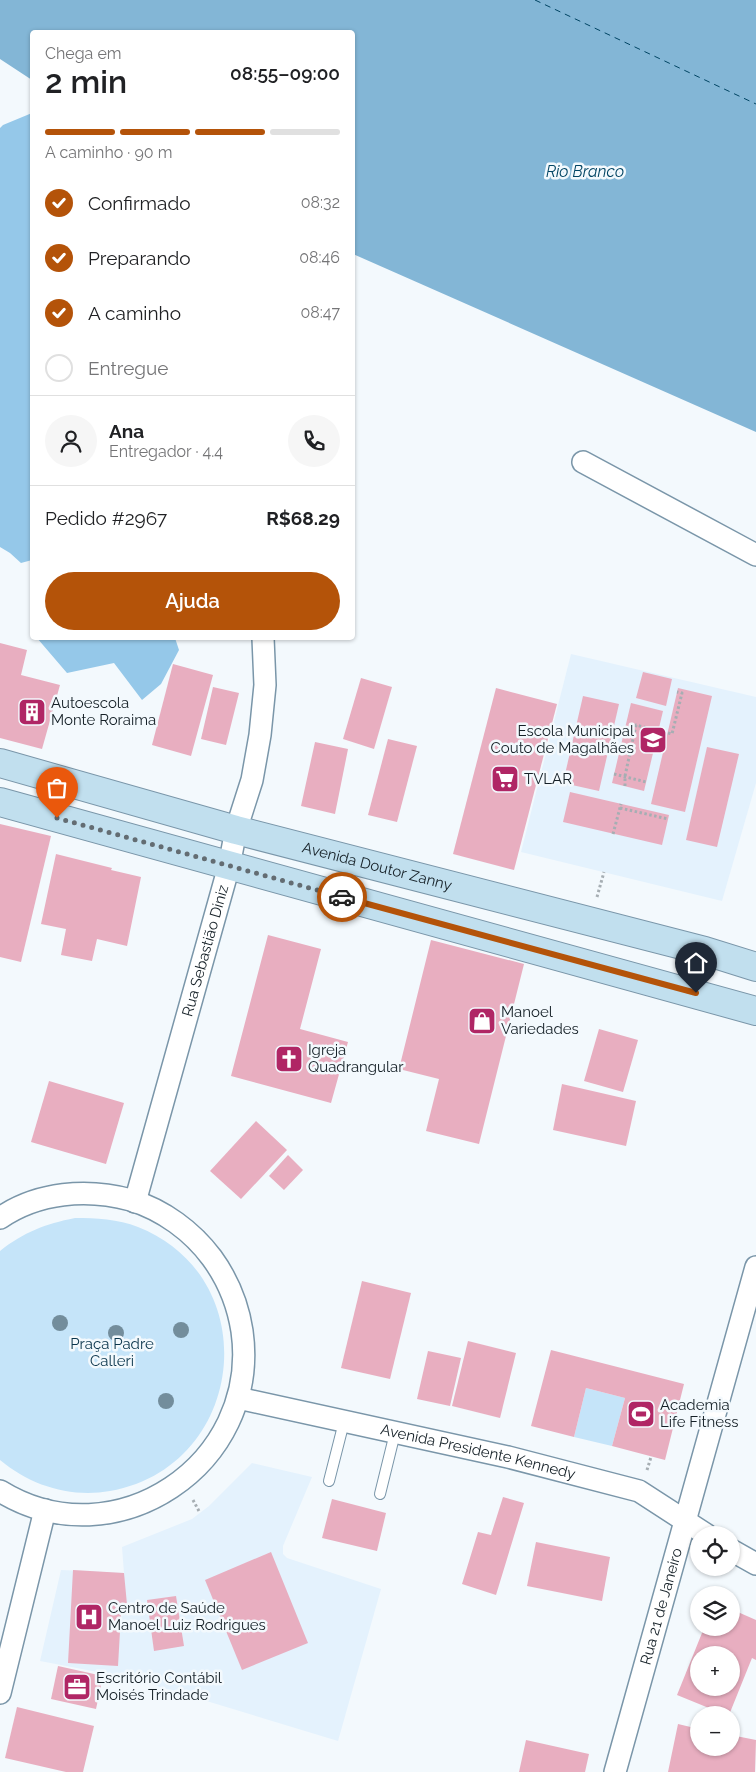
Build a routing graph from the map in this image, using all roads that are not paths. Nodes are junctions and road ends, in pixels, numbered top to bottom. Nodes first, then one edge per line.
1 (583, 462) dead end
2 (756, 555) edge
3 (263, 640) edge
4 (0, 763) edge
5 (0, 802) edge
6 (236, 830) junction
7 (229, 866) junction
8 (756, 968) edge
9 (756, 1011) edge
10 (135, 1202) junction
11 (0, 1218) edge
12 (756, 1267) edge
13 (238, 1398) junction
14 (344, 1422) junction
15 (395, 1433) junction
16 (329, 1481) dead end
17 (0, 1491) edge
18 (380, 1494) dead end
19 (45, 1510) junction
20 (684, 1522) junction
21 (691, 1526) edge
22 (740, 1555) edge
23 (756, 1564) edge
24 (0, 1693) edge
25 (615, 1772) edge

1 - 2 street
3 - 6 street, Rua Sebastião Diniz
4 - 6 street, Avenida Doutor Zanny
5 - 7 street
6 - 7 street, Rua Sebastião Diniz
6 - 8 street, Avenida Doutor Zanny
7 - 9 street
7 - 10 street, Rua Sebastião Diniz
10 - 11 street
10 - 13 street
12 - 20 street, Rua 21 de Janeiro
13 - 14 street, Avenida Presidente Kennedy
13 - 19 street
14 - 15 street, Avenida Presidente Kennedy
14 - 16 lane
15 - 18 lane
15 - 20 street, Avenida Presidente Kennedy
17 - 19 street
19 - 24 street
20 - 21 street, Avenida Presidente Kennedy
20 - 25 street, Rua 21 de Janeiro
22 - 23 street

